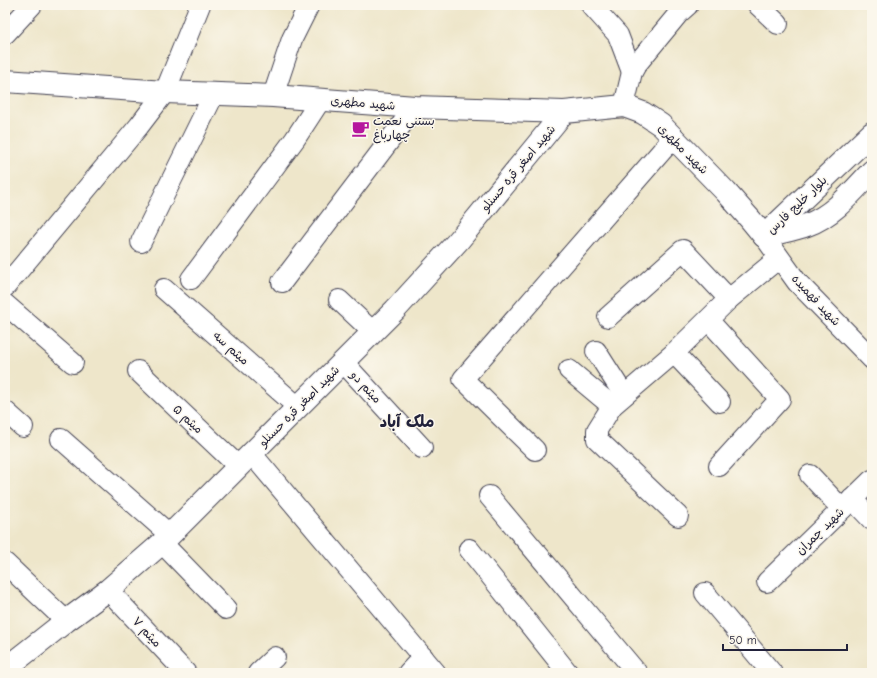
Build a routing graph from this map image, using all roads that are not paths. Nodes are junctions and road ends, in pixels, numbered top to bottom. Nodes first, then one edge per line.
1 (32, 5) edge
2 (200, 5) edge
3 (309, 5) edge
4 (591, 5) edge
5 (688, 5) edge
6 (758, 5) edge
7 (8, 24) edge
8 (778, 24) dead end
9 (632, 72) junction
10 (5, 81) edge
11 (165, 92) junction
12 (214, 94) junction
13 (273, 96) junction
14 (321, 99) junction
15 (624, 106) junction
16 (415, 107) junction
17 (564, 112) junction
18 (872, 133) edge
19 (674, 137) junction
20 (872, 171) edge
21 (764, 236) junction
22 (141, 242) dead end
23 (779, 258) junction
24 (191, 279) dead end
25 (282, 282) dead end
26 (5, 287) edge
27 (164, 288) dead end
28 (729, 299) junction
29 (339, 300) dead end
30 (5, 304) edge
31 (608, 317) dead end
32 (708, 320) junction
33 (373, 332) junction
34 (596, 351) dead end
35 (674, 353) junction
36 (872, 359) edge
37 (343, 362) junction
38 (73, 363) dead end
39 (569, 370) dead end
40 (138, 372) dead end
41 (618, 400) junction
42 (720, 402) dead end
43 (298, 407) junction
44 (5, 411) edge
45 (23, 427) dead end
46 (61, 438) dead end
47 (422, 448) dead end
48 (535, 450) dead end
49 (245, 460) junction
50 (719, 466) dead end
51 (810, 475) dead end
52 (872, 480) edge
53 (489, 496) dead end
54 (847, 504) junction
55 (678, 516) dead end
56 (872, 520) edge
57 (166, 539) junction
58 (469, 549) dead end
59 (5, 563) edge
60 (767, 582) dead end
61 (108, 590) junction
62 (705, 594) dead end
63 (226, 609) dead end
64 (66, 621) junction
65 (275, 657) dead end
66 (423, 657) junction
67 (5, 669) edge
68 (175, 669) edge
69 (258, 673) edge
70 (408, 673) edge
71 (436, 673) edge
72 (568, 673) edge
73 (637, 673) edge
74 (772, 673) edge

1 - 7 street
2 - 11 street
3 - 13 street
4 - 9 street
5 - 9 street
6 - 8 street
9 - 15 street
10 - 11 street, شهید مطهری
11 - 12 street, شهید مطهری
11 - 26 street
12 - 13 street, شهید مطهری
12 - 22 street
13 - 14 street, شهید مطهری
14 - 16 street, شهید مطهری
14 - 24 street
15 - 17 street, شهید مطهری
15 - 19 street, شهید مطهری
16 - 17 street, شهید مطهری
16 - 25 street
17 - 33 street, شهید اصغر قره حسنلو
18 - 21 street, بلوار خلیج فارس
19 - 21 street, شهید مطهری
19 - 48 street
20 - 21 street, بلوار خلیج فارس
21 - 23 street, شهید فهمیده
23 - 28 street
23 - 36 street, شهید فهمیده
27 - 43 street, میثم سه
28 - 31 street
28 - 32 street
29 - 33 street
30 - 38 street
32 - 35 street
32 - 50 street
33 - 37 street, شهید اصغر قره حسنلو
34 - 41 street
35 - 41 street
35 - 42 street
37 - 43 street, شهید اصغر قره حسنلو
37 - 47 street, میثم دو
39 - 41 street
40 - 49 street, میثم ۵
41 - 55 street
43 - 49 street, شهید اصغر قره حسنلو
44 - 45 street
46 - 57 street
49 - 57 street, شهید اصغر قره حسنلو
49 - 66 street, میثم ۵
51 - 54 street
52 - 54 street, شهید چمران
53 - 73 street
54 - 56 street
54 - 60 street, شهید چمران
57 - 61 street, شهید اصغر قره حسنلو
57 - 63 street
58 - 72 street
59 - 64 street
61 - 64 street, شهید اصغر قره حسنلو
61 - 68 street, میثم ۷
62 - 74 street
64 - 67 street, شهید اصغر قره حسنلو
65 - 69 street
66 - 70 street
66 - 71 street, میثم ۵

